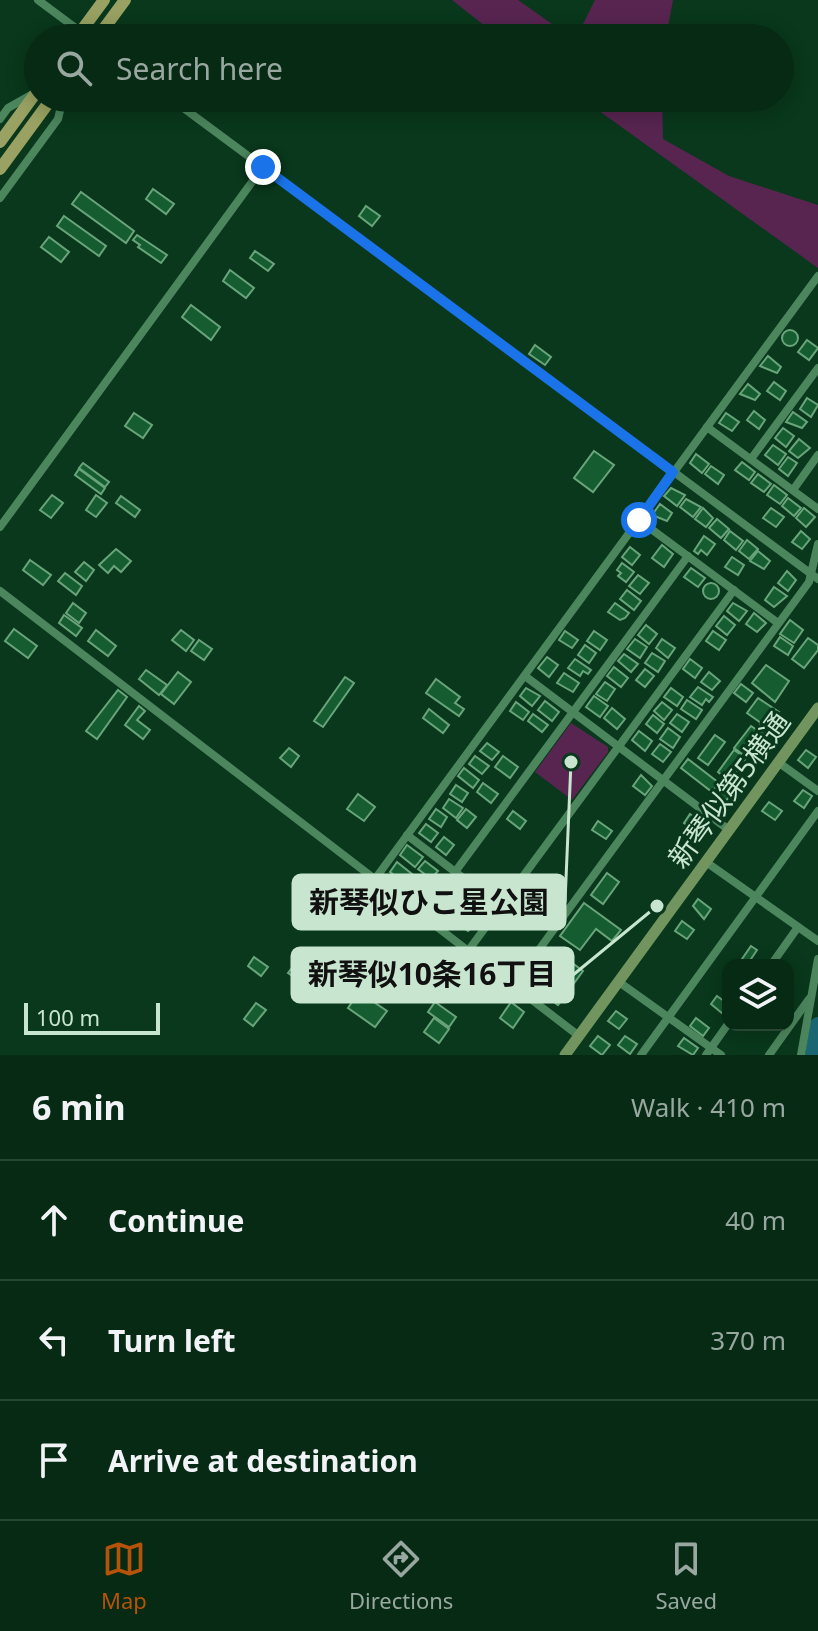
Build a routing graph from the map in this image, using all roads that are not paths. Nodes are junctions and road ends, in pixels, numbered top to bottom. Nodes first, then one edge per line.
1 (38, 0) edge
2 (104, 0) edge
3 (125, 0) edge
4 (67, 24) edge
5 (89, 24) edge
6 (107, 24) edge
7 (24, 99) edge
8 (24, 109) edge
9 (42, 112) edge
10 (60, 112) edge
11 (189, 112) edge
12 (0, 119) edge
13 (0, 142) edge
14 (263, 167) junction
15 (0, 169) edge
16 (0, 198) edge
17 (818, 276) edge
18 (818, 368) edge
19 (707, 427) junction
20 (818, 455) edge
21 (751, 459) junction
22 (673, 472) junction
23 (793, 490) junction
24 (818, 509) edge
25 (639, 520) junction
26 (0, 527) edge
27 (818, 544) edge
28 (688, 556) junction
29 (815, 577) edge
30 (734, 590) junction
31 (0, 591) edge
32 (778, 623) junction
33 (525, 676) junction
34 (818, 708) edge
35 (573, 712) junction
36 (618, 747) junction
37 (778, 762) junction
38 (663, 781) junction
39 (818, 791) edge
40 (818, 811) edge
41 (729, 830) junction
42 (407, 835) junction
43 (706, 862) junction
44 (455, 872) junction
45 (375, 879) junction
46 (756, 897) junction
47 (501, 907) junction
48 (798, 927) junction
49 (818, 941) edge
50 (468, 951) junction
51 (775, 959) edge
52 (818, 959) edge
53 (619, 982) junction
54 (513, 985) junction
55 (812, 996) junction
56 (668, 1018) junction
57 (723, 1031) edge
58 (579, 1036) junction
59 (708, 1052) edge
60 (565, 1055) edge
61 (641, 1055) edge
62 (721, 1055) edge
63 (769, 1055) edge
64 (801, 1055) edge

1 - 4 street
2 - 5 main road
3 - 6 main road
7 - 12 street
8 - 13 main road
9 - 15 main road
10 - 16 street
11 - 14 street
14 - 22 street
14 - 26 street
17 - 19 street
18 - 21 street
19 - 21 street
19 - 22 street
20 - 23 street
21 - 23 street
22 - 25 street
22 - 29 street
23 - 24 street
25 - 28 street
25 - 33 street
27 - 29 street
28 - 30 street
28 - 35 street
29 - 32 street
30 - 32 street
30 - 36 street
31 - 45 street
32 - 38 street
33 - 35 street
33 - 42 street
34 - 37 street, 新琴似第5横通
35 - 36 street
35 - 44 street
36 - 38 street
36 - 47 street
37 - 39 street
37 - 41 street, 新琴似第5横通
38 - 41 street
38 - 54 street
40 - 46 street
41 - 43 street, 新琴似第5横通
42 - 44 street
42 - 45 street
43 - 46 street
43 - 53 street, 新琴似第5横通
44 - 47 street
45 - 50 street
46 - 48 street
46 - 56 street
47 - 50 street
48 - 49 street
48 - 51 street
50 - 54 street
52 - 55 street
53 - 56 street
53 - 58 street, 新琴似第5横通
54 - 58 street
55 - 63 street
55 - 64 street
56 - 59 street
56 - 61 street
57 - 59 street
58 - 60 street, 新琴似第5横通
59 - 62 street

